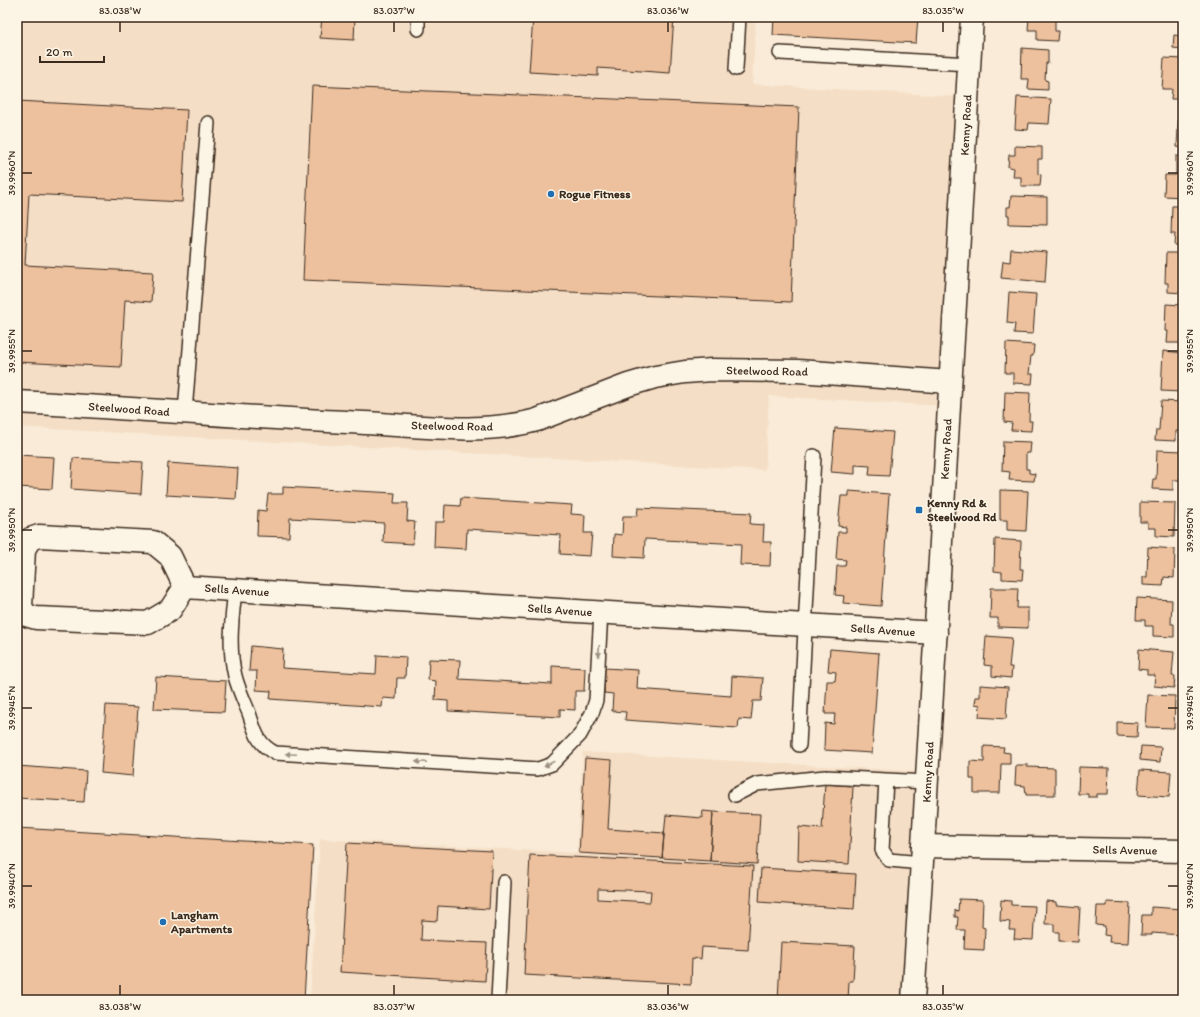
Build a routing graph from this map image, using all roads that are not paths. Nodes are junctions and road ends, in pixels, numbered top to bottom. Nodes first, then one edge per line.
1 (739, 17) edge
2 (972, 17) edge
3 (780, 53) dead end
4 (969, 64) junction
5 (736, 70) dead end
6 (208, 123) dead end
7 (950, 382) junction
8 (17, 402) edge
9 (185, 412) junction
10 (814, 456) dead end
11 (184, 587) junction
12 (235, 590) junction
13 (601, 612) junction
14 (805, 625) junction
15 (936, 633) junction
16 (799, 745) dead end
17 (886, 780) junction
18 (927, 782) junction
19 (735, 795) dead end
20 (1183, 851) edge
21 (923, 855) junction
22 (504, 882) dead end
23 (498, 1000) edge
24 (913, 1000) edge

1 - 5 lane
2 - 4 street, Kenny Road
3 - 4 lane
4 - 7 street, Kenny Road
6 - 9 lane
7 - 9 street, Steelwood Road
7 - 15 street, Kenny Road
8 - 9 street, Steelwood Road
10 - 14 lane
11 - 11 street
11 - 12 street, Sells Avenue
12 - 13 street, Sells Avenue
13 -> 12 lane
13 - 14 street, Sells Avenue
14 - 15 street, Sells Avenue
14 - 16 lane
15 - 18 street, Kenny Road
17 - 18 lane
17 - 19 lane
17 - 21 lane
18 - 21 street, Kenny Road
20 - 21 street, Sells Avenue
21 - 24 street, Kenny Road
22 - 23 lane

